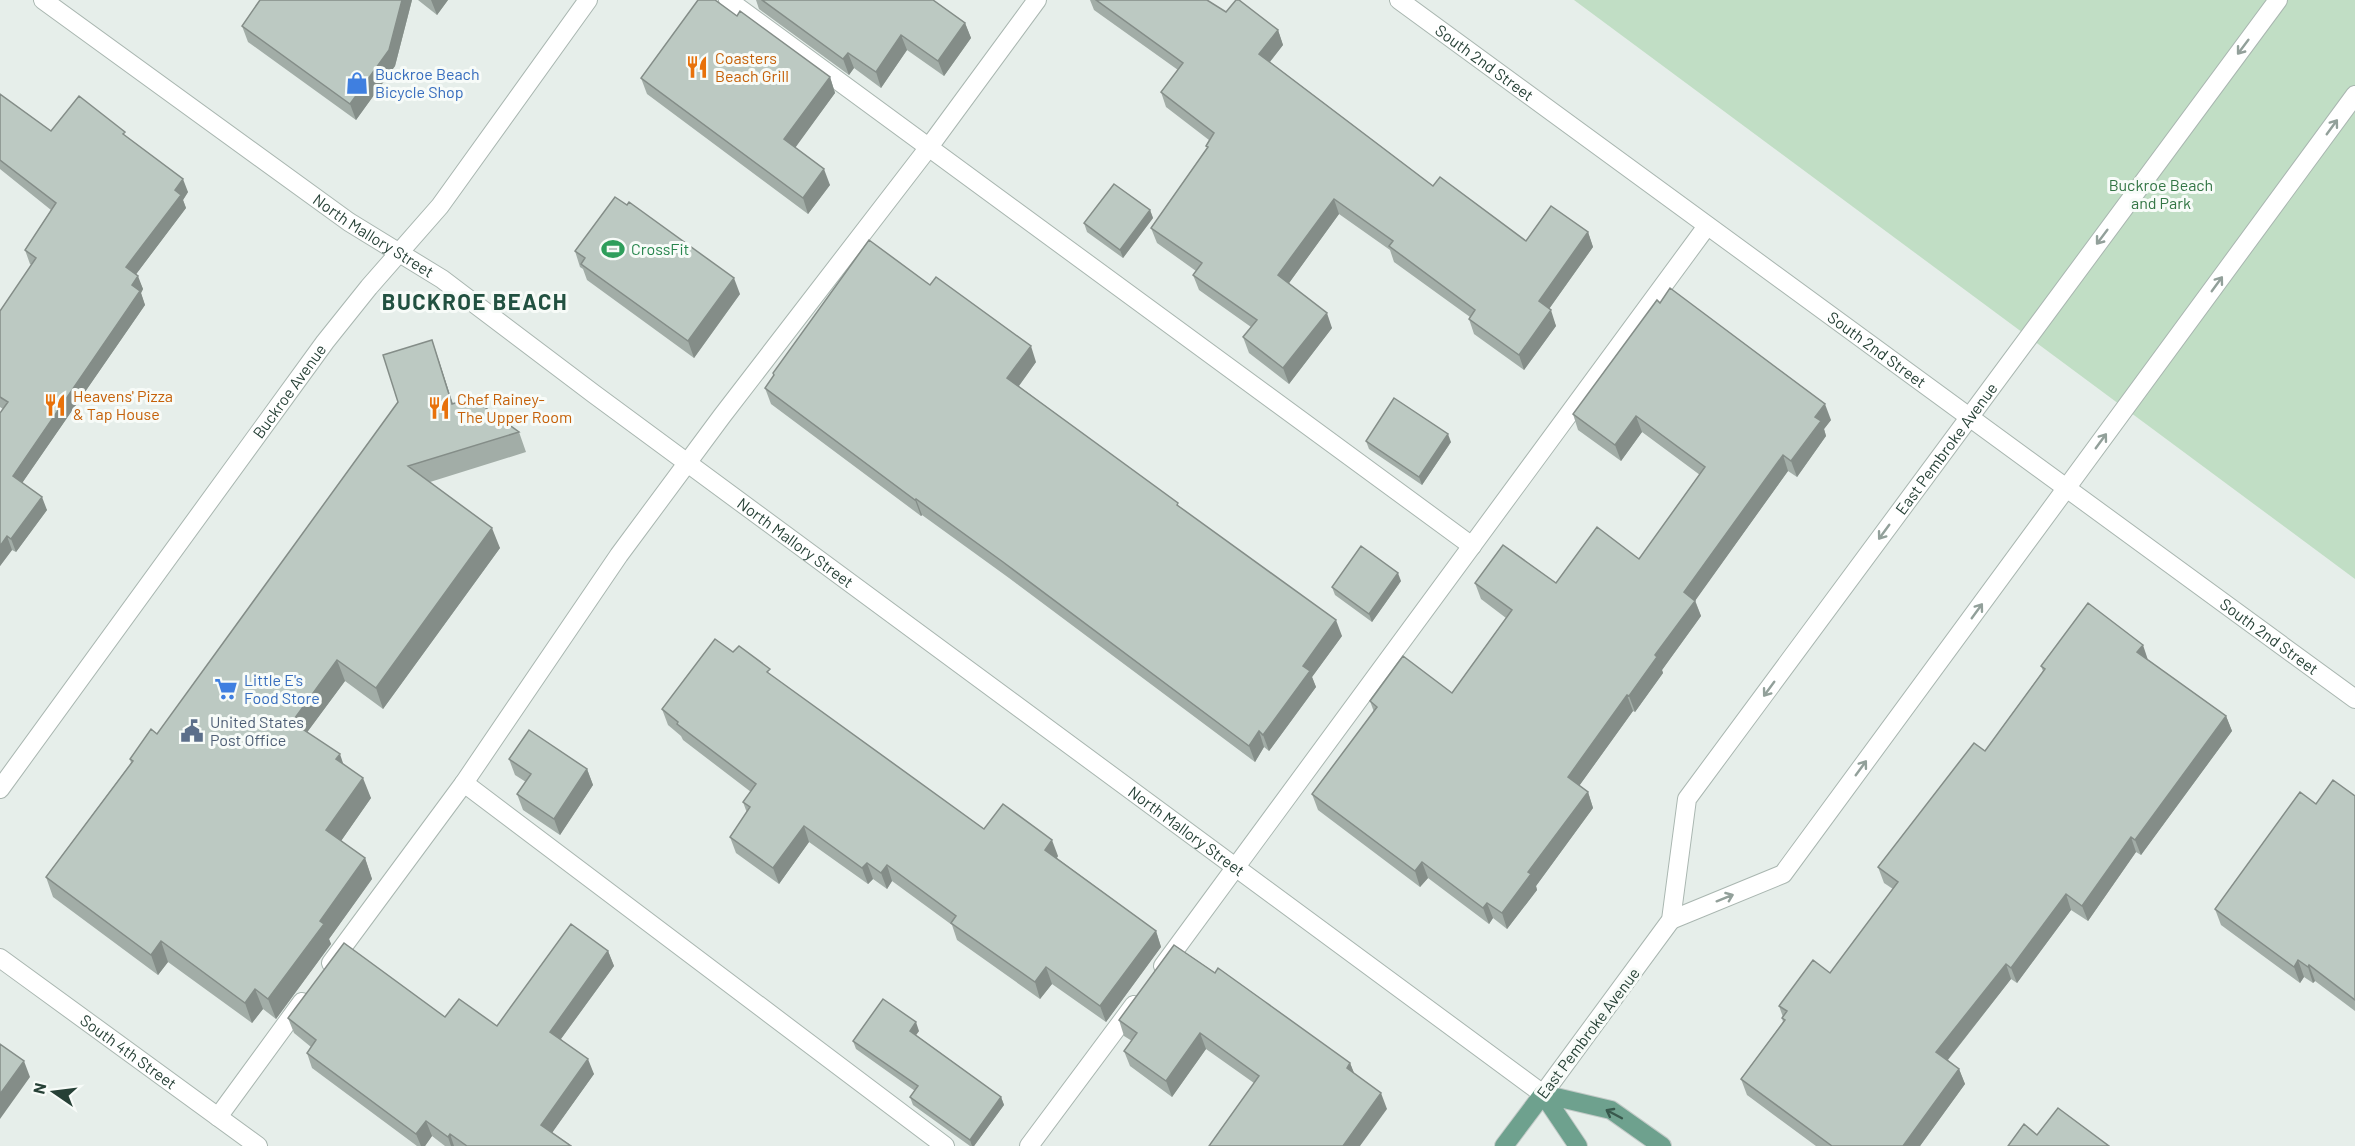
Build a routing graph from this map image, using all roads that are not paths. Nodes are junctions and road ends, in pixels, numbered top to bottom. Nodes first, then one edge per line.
1 (43, 0) edge
2 (588, 0) edge
3 (728, 0) edge
4 (1036, 0) edge
5 (1399, 0) edge
6 (2278, 0) edge
7 (2355, 95) edge
8 (929, 147) junction
9 (1707, 226) junction
10 (400, 253) junction
11 (1969, 417) junction
12 (687, 462) junction
13 (2067, 488) junction
14 (1472, 546) junction
15 (2355, 699) edge
16 (464, 783) junction
17 (0, 789) edge
18 (1236, 866) junction
19 (1671, 920) junction
20 (0, 958) edge
21 (1543, 1094) junction
22 (218, 1117) junction
23 (258, 1146) edge
24 (945, 1146) edge
25 (1029, 1146) edge
26 (1504, 1146) edge
27 (1578, 1146) edge
28 (1662, 1146) edge

1 - 10 street, North Mallory Street
2 - 10 street, Buckroe Avenue
3 - 8 street
4 - 8 street
5 - 9 street, South 2nd Street
6 -> 11 street, East Pembroke Avenue
13 -> 7 street
8 - 12 street
8 - 14 street
9 - 11 street, South 2nd Street
9 - 14 street
10 - 12 street, North Mallory Street
10 - 17 street, Buckroe Avenue
11 - 13 street, South 2nd Street
11 -> 19 street, East Pembroke Avenue
12 - 16 street
12 - 18 street, North Mallory Street
13 - 15 street, South 2nd Street
19 -> 13 street
14 - 18 street
16 - 22 street
16 - 24 street
18 - 21 street, North Mallory Street
18 - 25 street
19 - 21 street, East Pembroke Avenue
20 - 22 street, South 4th Street
21 - 26 main road, East Pembroke Avenue
21 - 27 main road, North Mallory Street
28 -> 21 main road, North Mallory Street
22 - 23 street, South 4th Street

